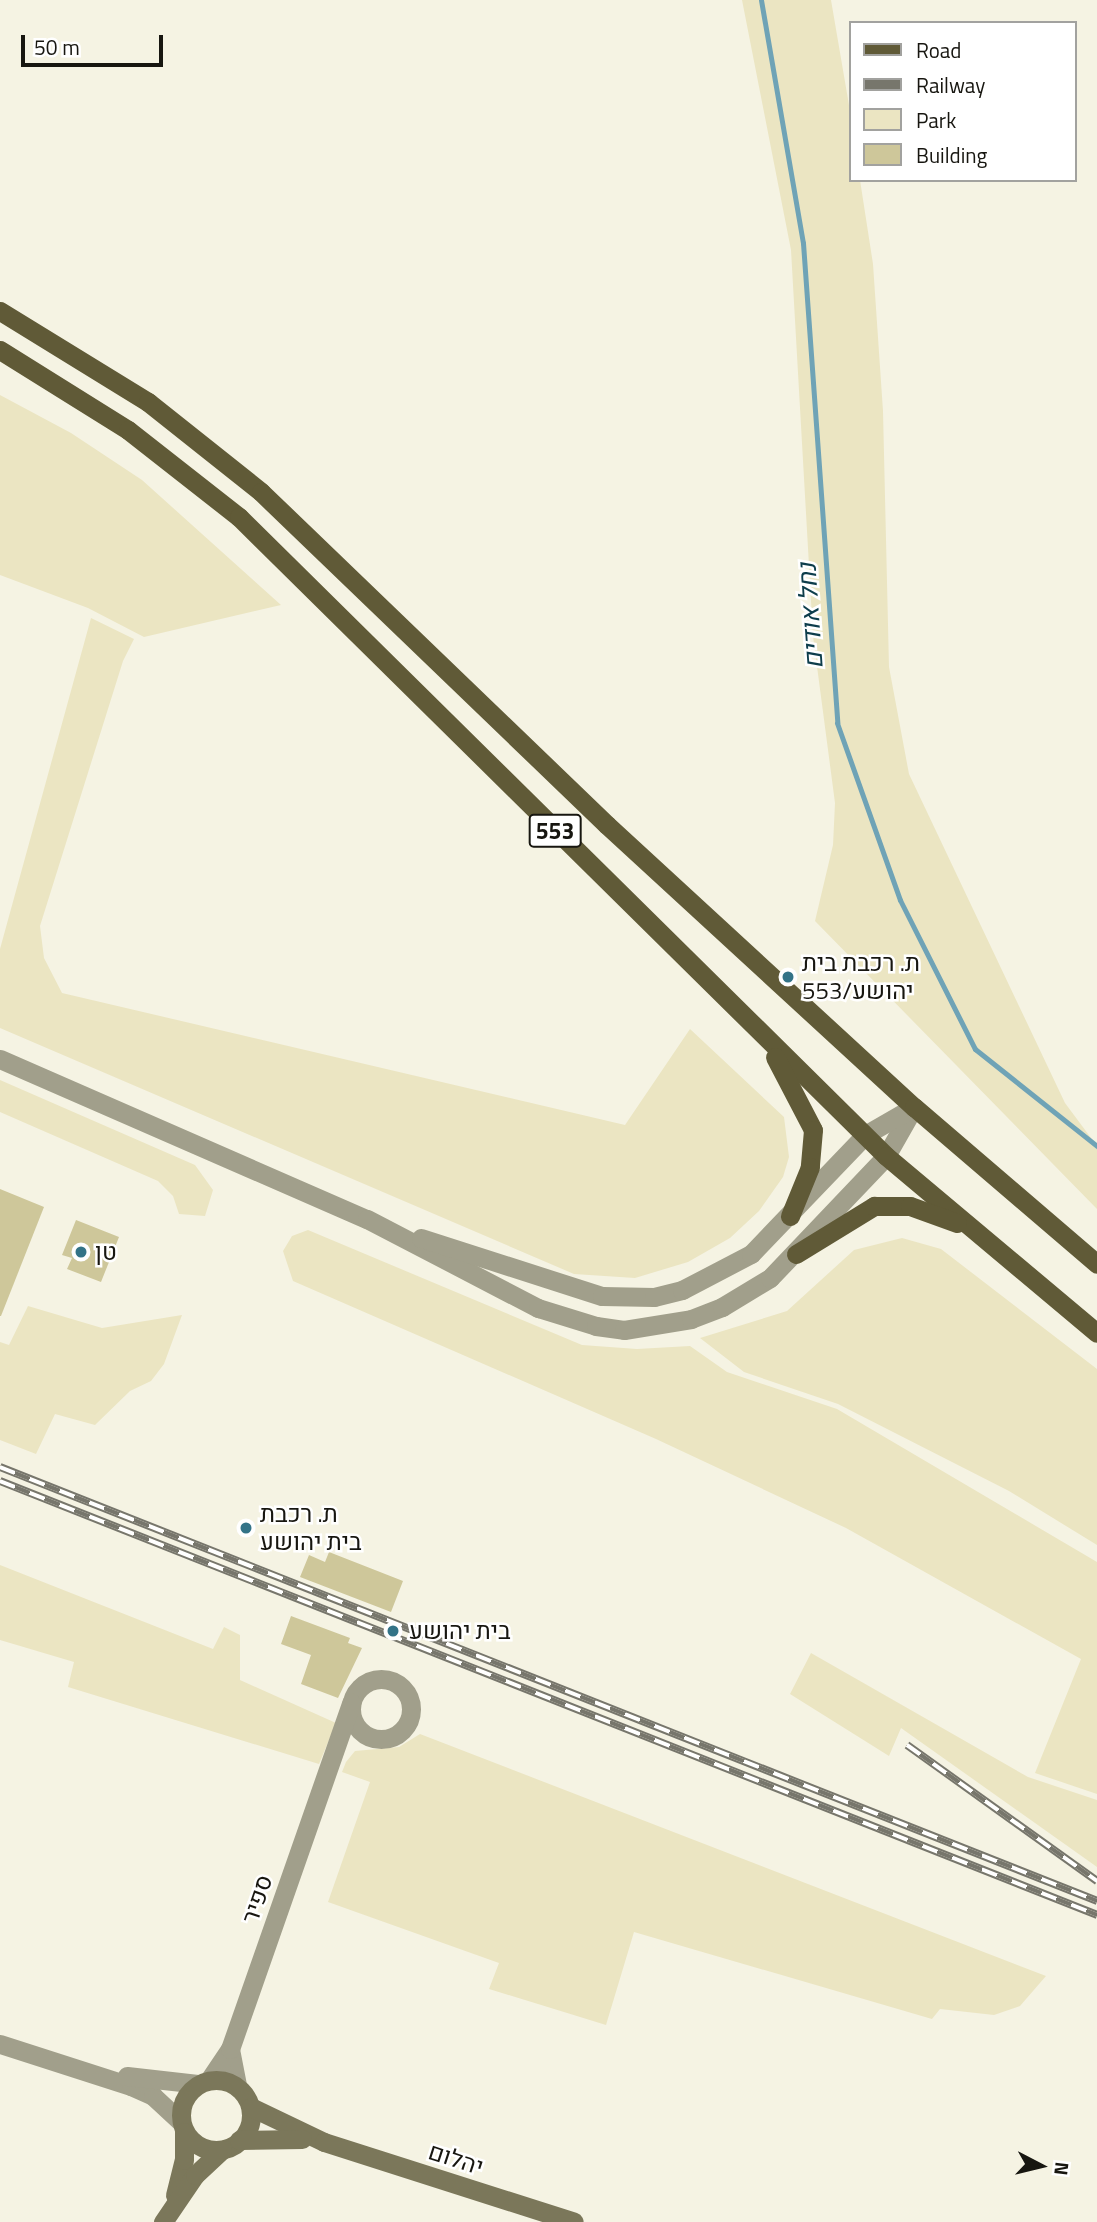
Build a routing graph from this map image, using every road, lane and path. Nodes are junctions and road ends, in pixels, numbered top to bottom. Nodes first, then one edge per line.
1 (0, 311) edge
2 (0, 350) edge
3 (762, 1035) junction
4 (0, 1059) edge
5 (914, 1107) junction
6 (865, 1135) junction
7 (886, 1156) junction
8 (790, 1216) junction
9 (367, 1219) junction
10 (968, 1227) junction
11 (796, 1254) junction
12 (1097, 1264) edge
13 (1097, 1333) edge
14 (351, 1703) junction
15 (366, 1736) junction
16 (330, 1765) junction
17 (0, 2043) edge
18 (230, 2049) junction
19 (91, 2071) junction
20 (203, 2082) junction
21 (237, 2086) junction
22 (251, 2107) junction
23 (183, 2127) junction
24 (324, 2142) junction
25 (231, 2145) junction
26 (167, 2214) edge
27 (574, 2222) edge

1 - 5 main road, 553
2 - 3 main road, 553
3 - 6 main road, 553
3 - 8 main road
4 - 9 street
5 - 6 street
5 - 7 street
5 - 12 main road, 553
6 - 7 main road, 553
6 - 8 street
7 - 10 main road, 553
7 - 11 street
8 - 9 street
9 - 11 street
10 - 11 main road
10 - 13 main road, 553
14 - 15 street
14 - 15 street
14 - 16 street, ספיר
15 - 16 street, ספיר
16 - 18 street, ספיר
17 - 19 street
18 - 20 street, ספיר
18 - 21 street
19 - 20 street
19 - 23 street
20 - 21 main road
20 - 23 main road
21 - 22 main road
22 - 24 main road, יהלום
22 - 25 main road
23 - 25 main road
23 - 26 main road
24 - 25 main road, יהלום
24 - 27 main road, יהלום
25 - 26 main road

